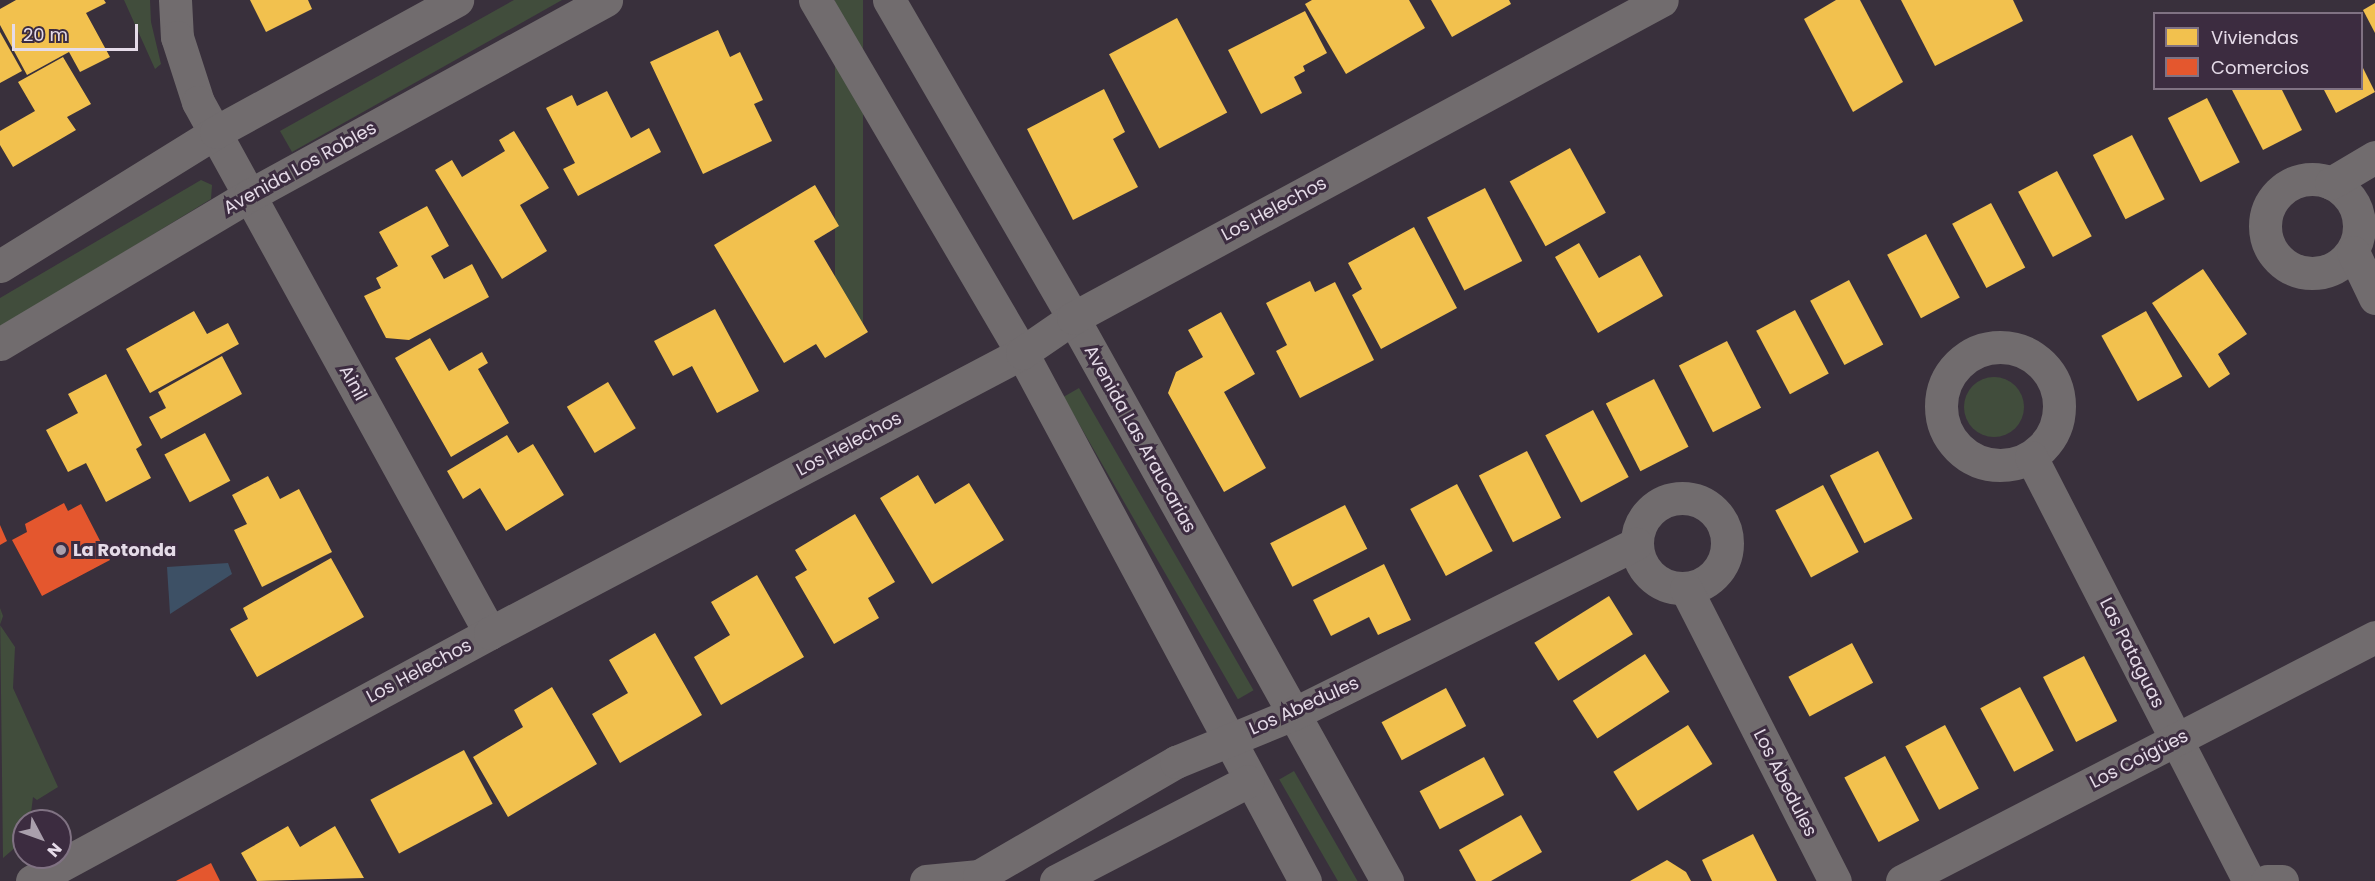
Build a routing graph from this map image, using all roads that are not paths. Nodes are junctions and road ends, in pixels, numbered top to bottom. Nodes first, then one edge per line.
1 (175, 0) edge
2 (458, 0) edge
3 (606, 0) edge
4 (815, 0) edge
5 (889, 0) edge
6 (1662, 0) edge
7 (216, 132) junction
8 (2375, 157) edge
9 (2331, 183) junction
10 (250, 195) junction
11 (2352, 252) junction
12 (0, 266) edge
13 (2375, 298) edge
14 (1073, 318) junction
15 (0, 344) edge
16 (1022, 353) junction
17 (2031, 457) dead end
18 (1636, 544) junction
19 (1686, 589) junction
20 (490, 633) junction
21 (2375, 637) edge
22 (1293, 714) junction
23 (1226, 739) junction
24 (2177, 739) junction
25 (1248, 781) junction
26 (980, 878) edge
27 (34, 880) edge
28 (926, 881) edge
29 (1056, 881) edge
30 (1305, 881) edge
31 (1387, 881) edge
32 (1835, 881) edge
33 (1902, 881) edge
34 (2249, 881) edge
35 (2267, 881) edge
36 (2282, 881) edge

1 - 7 street, Ainil
2 - 7 street
3 - 10 street, Avenida Los Robles
4 - 16 street
5 - 14 street, Avenida Las Araucarias
6 - 14 street, Los Helechos
7 - 10 street, Ainil
7 - 12 street
8 - 9 street
9 - 11 street
9 - 11 street
10 - 15 street, Avenida Los Robles
10 - 20 street, Ainil
11 - 13 street
14 - 16 street, Los Helechos
14 - 22 street, Avenida Las Araucarias
16 - 20 street, Los Helechos
16 - 23 street
17 - 24 street, Las Pataguas
18 - 19 street
18 - 19 street
18 - 22 street, Los Abedules
19 - 32 street, Los Abedules
20 - 27 street, Los Helechos
21 - 24 street, Los Coigües
22 - 23 street, Los Abedules
22 - 31 street, Avenida Las Araucarias
23 - 25 street
23 - 26 street, Los Abedules
24 - 33 street, Los Coigües
24 - 34 street, Las Pataguas
25 - 29 street
25 - 30 street
26 - 28 street, Los Abedules
35 - 36 street

